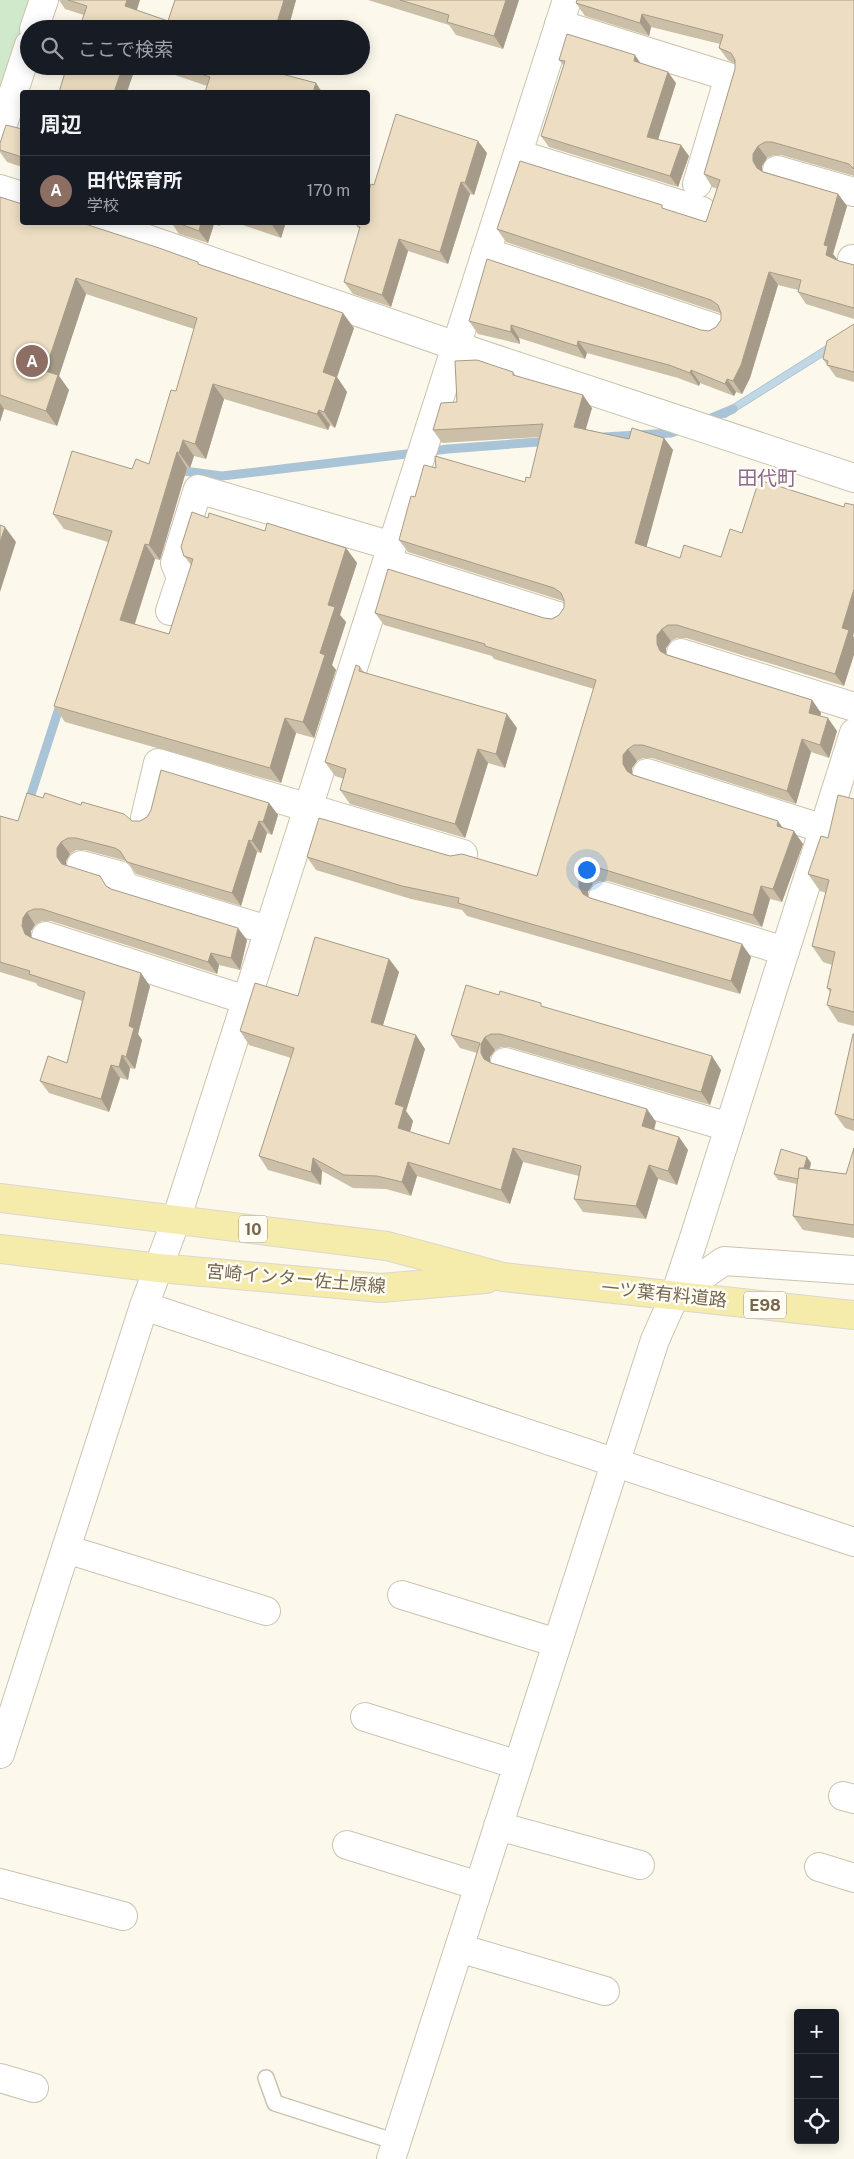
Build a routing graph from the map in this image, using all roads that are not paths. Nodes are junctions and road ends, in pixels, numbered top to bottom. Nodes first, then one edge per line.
1 (44, 0) edge
2 (563, 12) edge
3 (37, 20) edge
4 (20, 72) edge
5 (0, 133) edge
6 (518, 154) junction
7 (777, 170) dead end
8 (697, 184) dead end
9 (0, 188) edge
10 (854, 192) edge
11 (20, 195) edge
12 (702, 211) dead end
13 (115, 225) edge
14 (159, 233) edge
15 (486, 252) junction
16 (715, 328) edge
17 (456, 346) junction
18 (854, 478) edge
19 (389, 554) junction
20 (170, 611) dead end
21 (558, 616) edge
22 (680, 653) dead end
23 (854, 707) edge
24 (854, 733) edge
25 (647, 773) dead end
26 (307, 808) junction
27 (145, 818) edge
28 (824, 829) junction
29 (463, 854) edge
30 (81, 865) dead end
31 (603, 896) dead end
32 (268, 930) junction
33 (46, 936) dead end
34 (784, 951) junction
35 (246, 1000) junction
36 (505, 1062) dead end
37 (729, 1127) junction
38 (0, 1198) edge
39 (176, 1220) junction
40 (0, 1249) edge
41 (159, 1268) junction
42 (854, 1270) edge
43 (503, 1277) junction
44 (675, 1294) junction
45 (144, 1306) junction
46 (854, 1315) edge
47 (616, 1461) junction
48 (854, 1542) edge
49 (66, 1549) junction
50 (402, 1595) dead end
51 (266, 1611) dead end
52 (557, 1643) junction
53 (365, 1717) dead end
54 (0, 1754) edge
55 (518, 1765) junction
56 (498, 1826) junction
57 (347, 1845) dead end
58 (640, 1865) dead end
59 (819, 1867) dead end
60 (854, 1878) edge
61 (0, 1883) edge
62 (479, 1886) junction
63 (123, 1916) dead end
64 (459, 1948) junction
65 (605, 1991) dead end
66 (0, 2078) edge
67 (266, 2078) dead end
68 (34, 2088) dead end
69 (394, 2150) edge

1 - 3 street
2 - 6 street
2 - 8 street
4 - 5 street
6 - 12 street
6 - 15 street
7 - 10 street
9 - 11 street
13 - 14 street
14 - 17 street
15 - 16 street
15 - 17 street
17 - 18 street
17 - 19 street
19 - 20 street
19 - 21 street
19 - 26 street
22 - 23 street
24 - 28 street
25 - 28 street
26 - 27 street
26 - 29 street
26 - 32 street
28 - 34 street
30 - 32 street
31 - 34 street
32 - 35 street
33 - 35 street
34 - 37 street
35 - 39 street
36 - 37 street
37 - 44 street
38 - 39 main road, 10
39 - 41 street
39 - 43 main road, 10
40 - 41 main road, 宮崎インター佐土原線
41 - 43 main road, 宮崎インター佐土原線
41 - 45 street
42 - 44 street
43 - 44 main road, 一ツ葉有料道路 / E98
44 - 46 main road, 一ツ葉有料道路 / E98
44 - 47 street
45 - 47 street
45 - 49 street
47 - 48 street
47 - 52 street
49 - 51 street
49 - 54 street
50 - 52 street
52 - 55 street
53 - 55 street
55 - 56 street
56 - 58 street
56 - 62 street
57 - 62 street
59 - 60 street
61 - 63 street
62 - 64 street
64 - 65 street
64 - 69 street
66 - 68 street
67 - 69 lane

